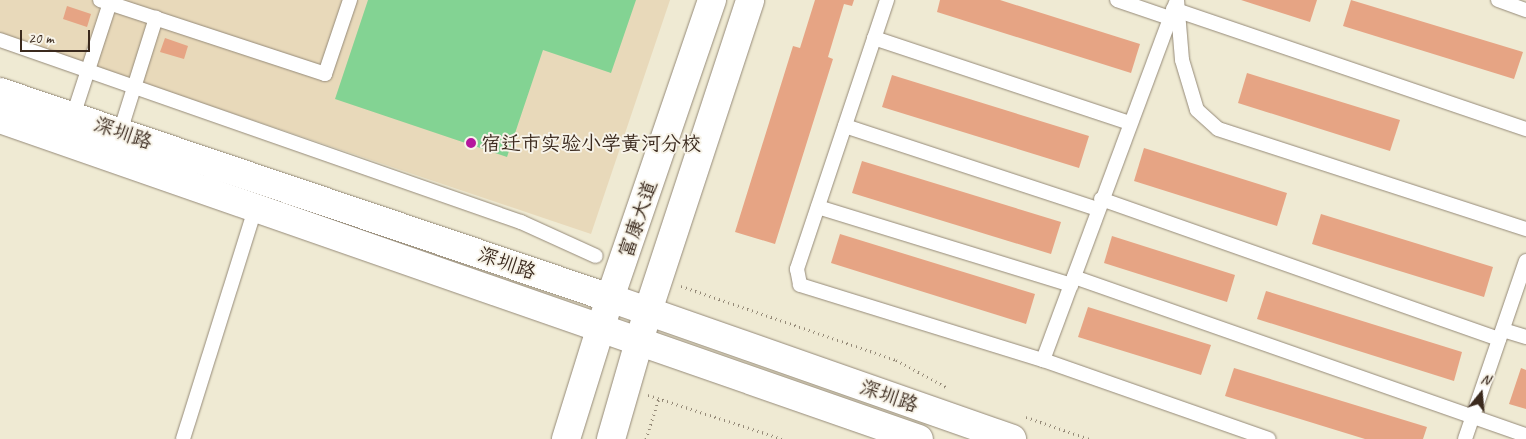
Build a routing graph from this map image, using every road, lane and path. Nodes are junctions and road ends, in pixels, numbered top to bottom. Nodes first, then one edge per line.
1 (350, 0) edge
2 (712, 0) edge
3 (750, 0) edge
4 (887, 0) edge
5 (1117, 0) edge
6 (1498, 0) edge
7 (105, 2) edge
8 (1175, 8) edge
9 (1526, 10) edge
10 (156, 18) junction
11 (874, 38) junction
12 (0, 40) edge
13 (88, 71) junction
14 (134, 87) junction
15 (0, 92) edge
16 (74, 116) junction
17 (0, 119) edge
18 (1129, 123) junction
19 (845, 126) junction
20 (1526, 129) edge
21 (120, 132) junction
22 (264, 181) junction
23 (1099, 204) junction
24 (818, 206) junction
25 (256, 208) junction
26 (1526, 229) edge
27 (596, 256) dead end
28 (1526, 261) edge
29 (658, 278) junction
30 (1072, 281) junction
31 (610, 298) junction
32 (648, 311) junction
33 (601, 329) junction
34 (1501, 334) junction
35 (1526, 337) edge
36 (639, 341) junction
37 (1043, 360) junction
38 (626, 387) junction
39 (955, 392) dead end
40 (659, 398) junction
41 (1473, 418) junction
42 (1015, 426) edge
43 (1526, 435) edge
44 (183, 439) edge
45 (566, 439) edge
46 (612, 439) edge
47 (646, 439) edge
48 (783, 439) edge
49 (919, 439) edge
50 (1089, 439) edge
51 (1269, 439) edge
52 (1465, 439) edge

1 - 10 lane
2 - 31 street, 富康大道
3 - 29 street, 富康大道
4 - 11 lane
5 - 8 lane
6 - 9 lane
7 - 10 lane
7 - 13 lane
8 - 18 lane
8 - 20 lane
8 - 26 lane
10 - 14 lane
11 - 18 lane
11 - 19 lane
12 - 13 lane
13 - 14 lane
13 - 16 lane
14 - 21 lane
14 - 27 lane
15 - 16 street, 深圳路
16 - 21 street, 深圳路
17 - 25 street, 深圳路
18 - 23 lane
19 - 23 lane
19 - 24 lane
21 - 22 street, 深圳路
22 - 25 lane
22 - 31 street, 深圳路
23 - 30 lane
23 - 34 lane
24 - 30 lane
24 - 37 lane
25 - 33 street, 深圳路
25 - 44 lane
28 - 34 lane
29 - 32 street, 富康大道
29 - 39 path
30 - 37 lane
30 - 41 lane
31 - 32 street, 深圳路
31 - 33 street, 富康大道
32 - 36 street, 富康大道
32 - 42 street, 深圳路
33 - 36 street, 深圳路
33 - 45 street, 富康大道
34 - 35 lane
34 - 41 lane
36 - 38 street, 富康大道
36 - 49 street, 深圳路
37 - 51 lane
38 - 40 path
38 - 46 street, 富康大道
40 - 47 path
40 - 48 path
41 - 43 lane
41 - 52 lane
42 - 50 path

